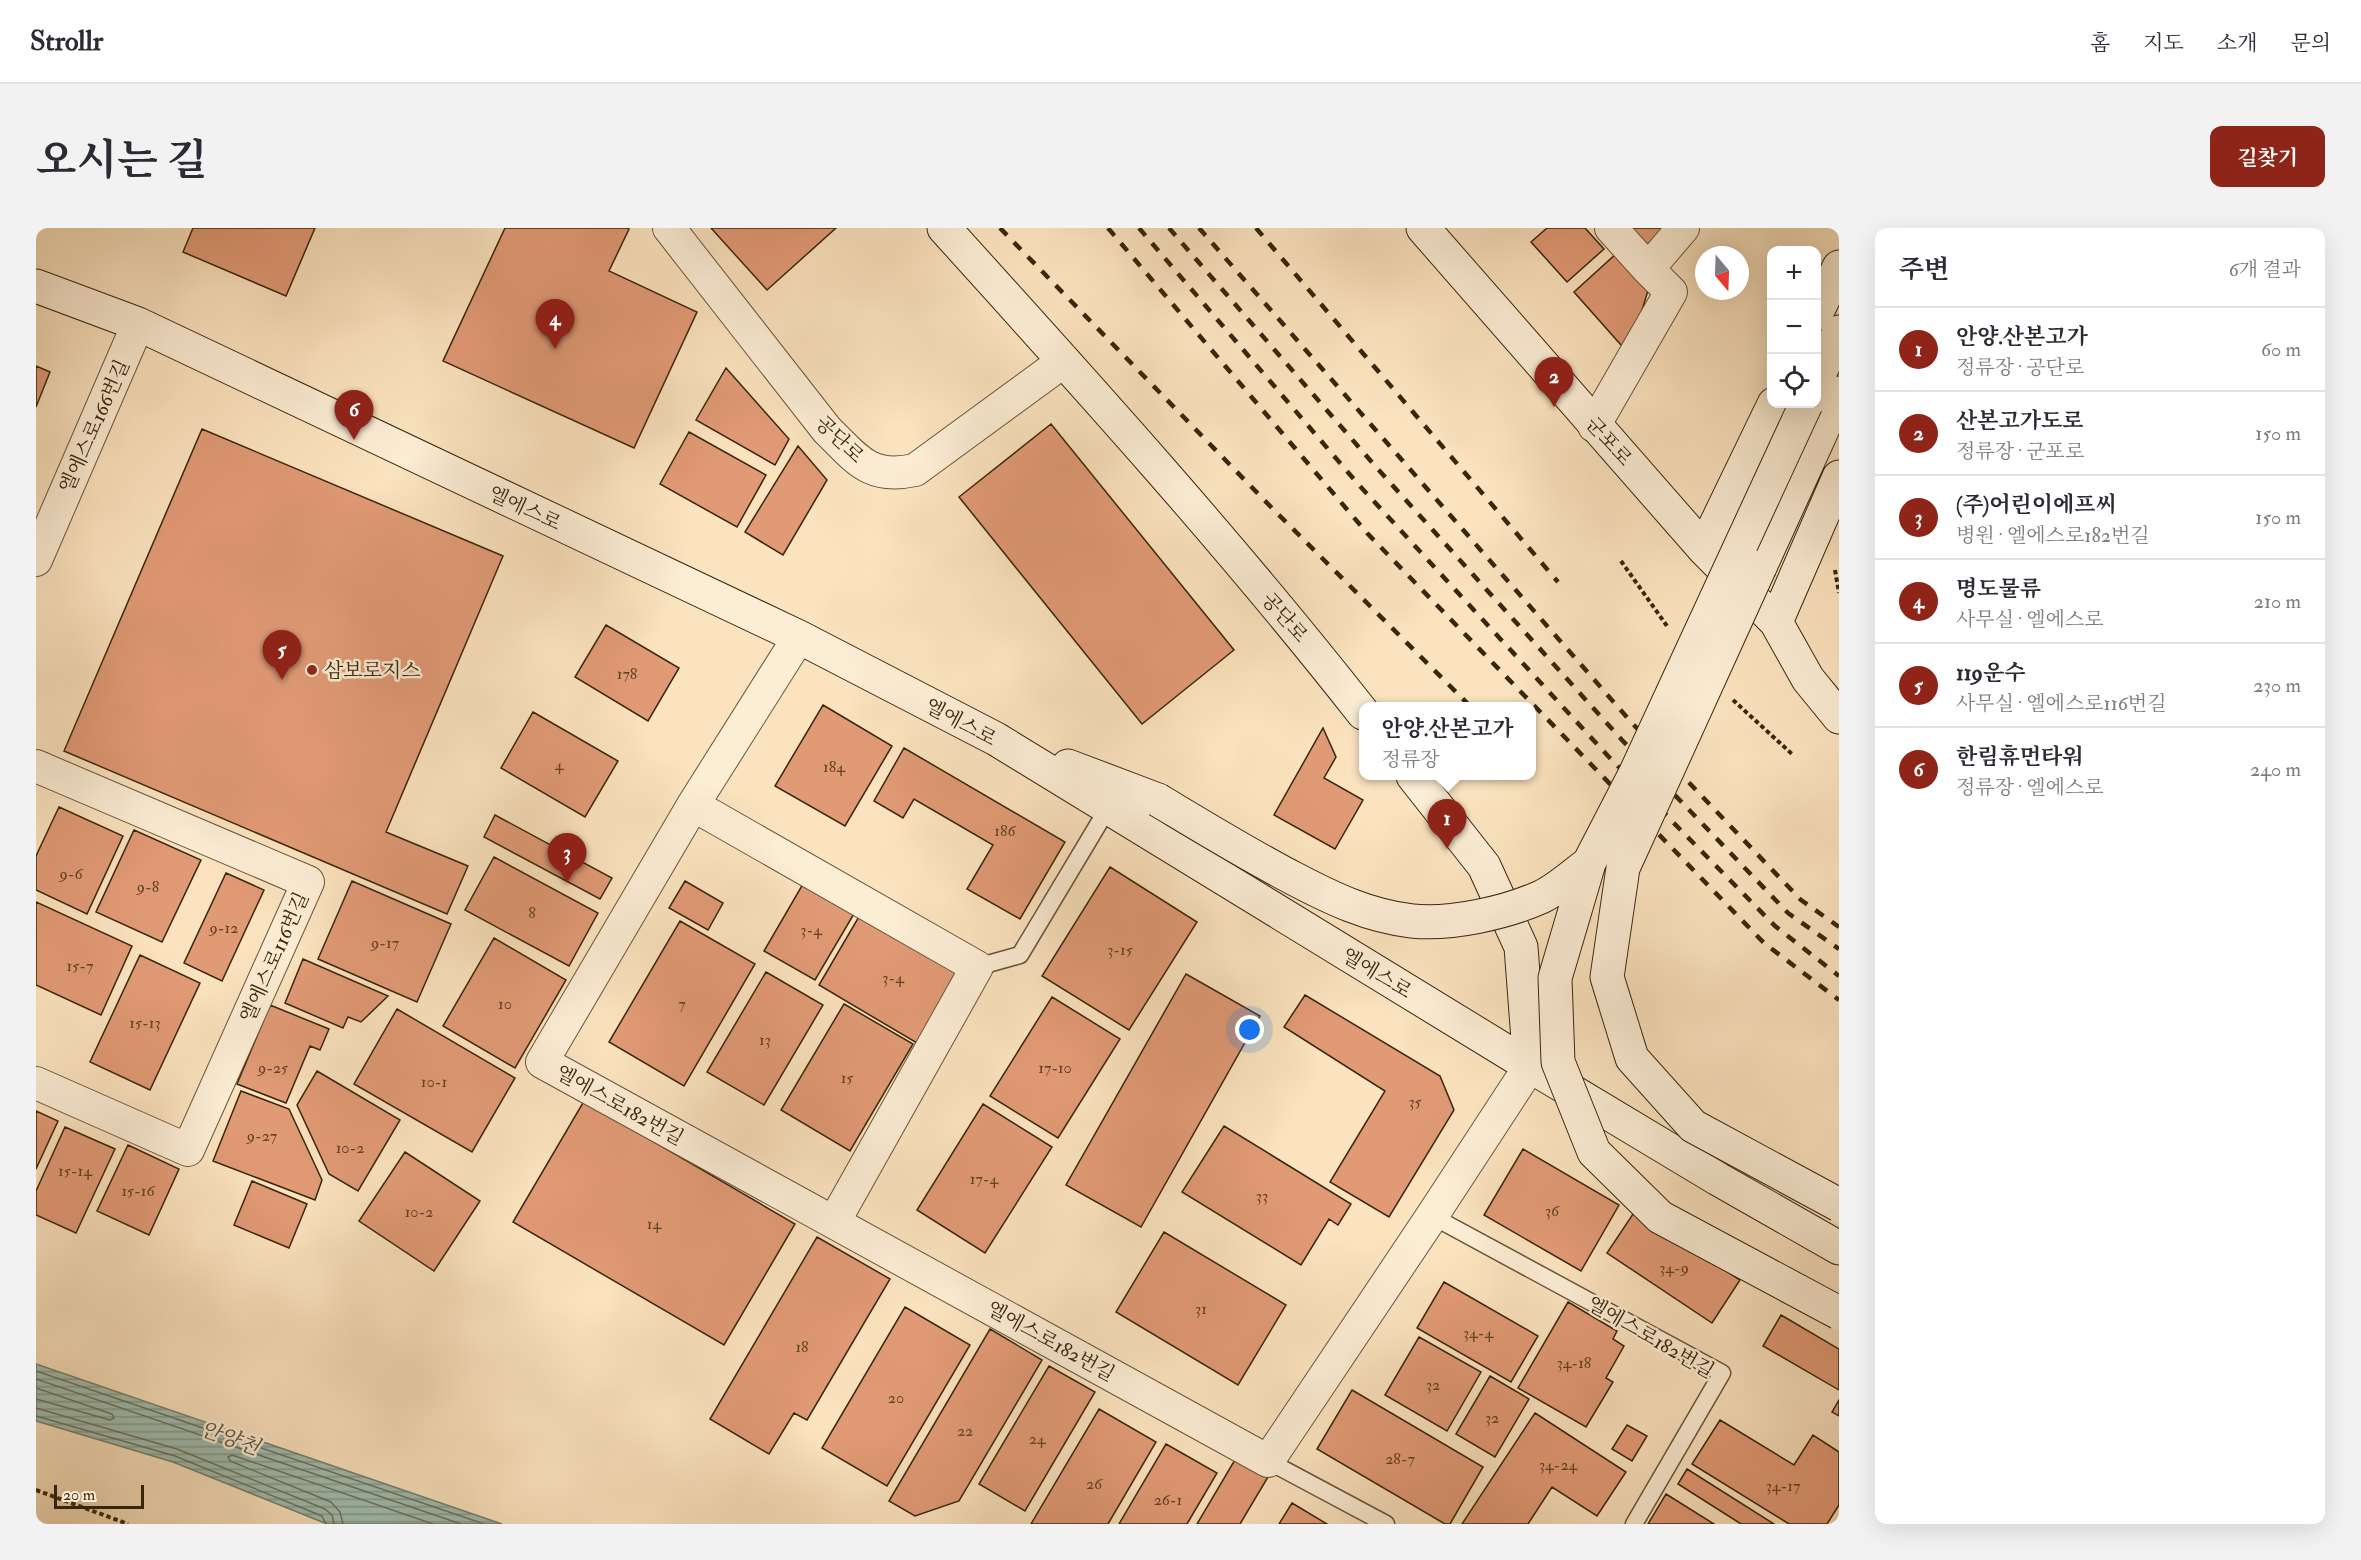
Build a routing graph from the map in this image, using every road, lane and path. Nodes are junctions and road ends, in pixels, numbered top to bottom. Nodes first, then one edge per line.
1 (669, 228) edge
2 (944, 228) edge
3 (1423, 228) edge
4 (1611, 228) edge
5 (1683, 228) edge
6 (1839, 267) edge
7 (1648, 268) junction
8 (36, 286) edge
9 (1821, 304) edge
10 (138, 324) junction
11 (1839, 332) edge
12 (1064, 361) junction
13 (1821, 370) edge
14 (1839, 393) edge
15 (1772, 408) edge
16 (1804, 408) edge
17 (1594, 426) junction
18 (1839, 477) edge
19 (1704, 549) junction
20 (36, 560) edge
21 (1621, 561) dead end
22 (1834, 563) dead end
23 (1839, 593) edge
24 (1776, 622) junction
25 (799, 637) junction
26 (1699, 668) junction
27 (1359, 708) edge
28 (1839, 717) edge
29 (996, 739) junction
30 (1792, 754) dead end
31 (36, 766) edge
32 (1416, 780) edge
33 (693, 805) junction
34 (1108, 808) junction
35 (1589, 863) junction
36 (977, 967) junction
37 (1530, 1066) junction
38 (36, 1083) edge
39 (1839, 1205) edge
40 (1432, 1216) junction
41 (834, 1222) junction
42 (1839, 1248) edge
43 (1839, 1313) edge
44 (1268, 1461) junction
45 (36, 1490) edge
46 (128, 1524) edge
47 (1386, 1524) edge
48 (1634, 1524) edge

1 - 12 street, 공단로
2 - 12 street, 공단로
3 - 17 street, 군포로
4 - 7 street
5 - 7 street
6 - 9 street
7 - 17 street
8 - 10 street, 엘에스로
10 - 20 street, 엘에스로166번길
10 - 25 street, 엘에스로
11 - 13 street
12 - 27 street, 공단로
14 - 26 street, bridge
15 - 19 street
16 - 26 street, bridge
17 - 19 street, 군포로
18 - 24 street
19 - 24 street, 군포로
21 - 26 path
22 - 23 path
24 - 28 street, 군포로
25 - 29 street, 엘에스로
25 - 33 street, 엘에스로182번길
26 - 30 path
26 - 35 street, bridge
26 - 39 street, bridge
29 - 34 street, 엘에스로
29 - 35 street, bridge
31 - 38 street, 엘에스로116번길
32 - 37 street
33 - 36 street
33 - 41 street, 엘에스로182번길
34 - 36 lane
34 - 37 street, 엘에스로
35 - 43 street, bridge
36 - 41 street
37 - 40 street
37 - 42 street, 엘에스로
40 - 44 street
40 - 48 lane, 엘에스로182번길
41 - 44 street, 엘에스로182번길
44 - 47 lane, 엘에스로182번길
45 - 46 path

